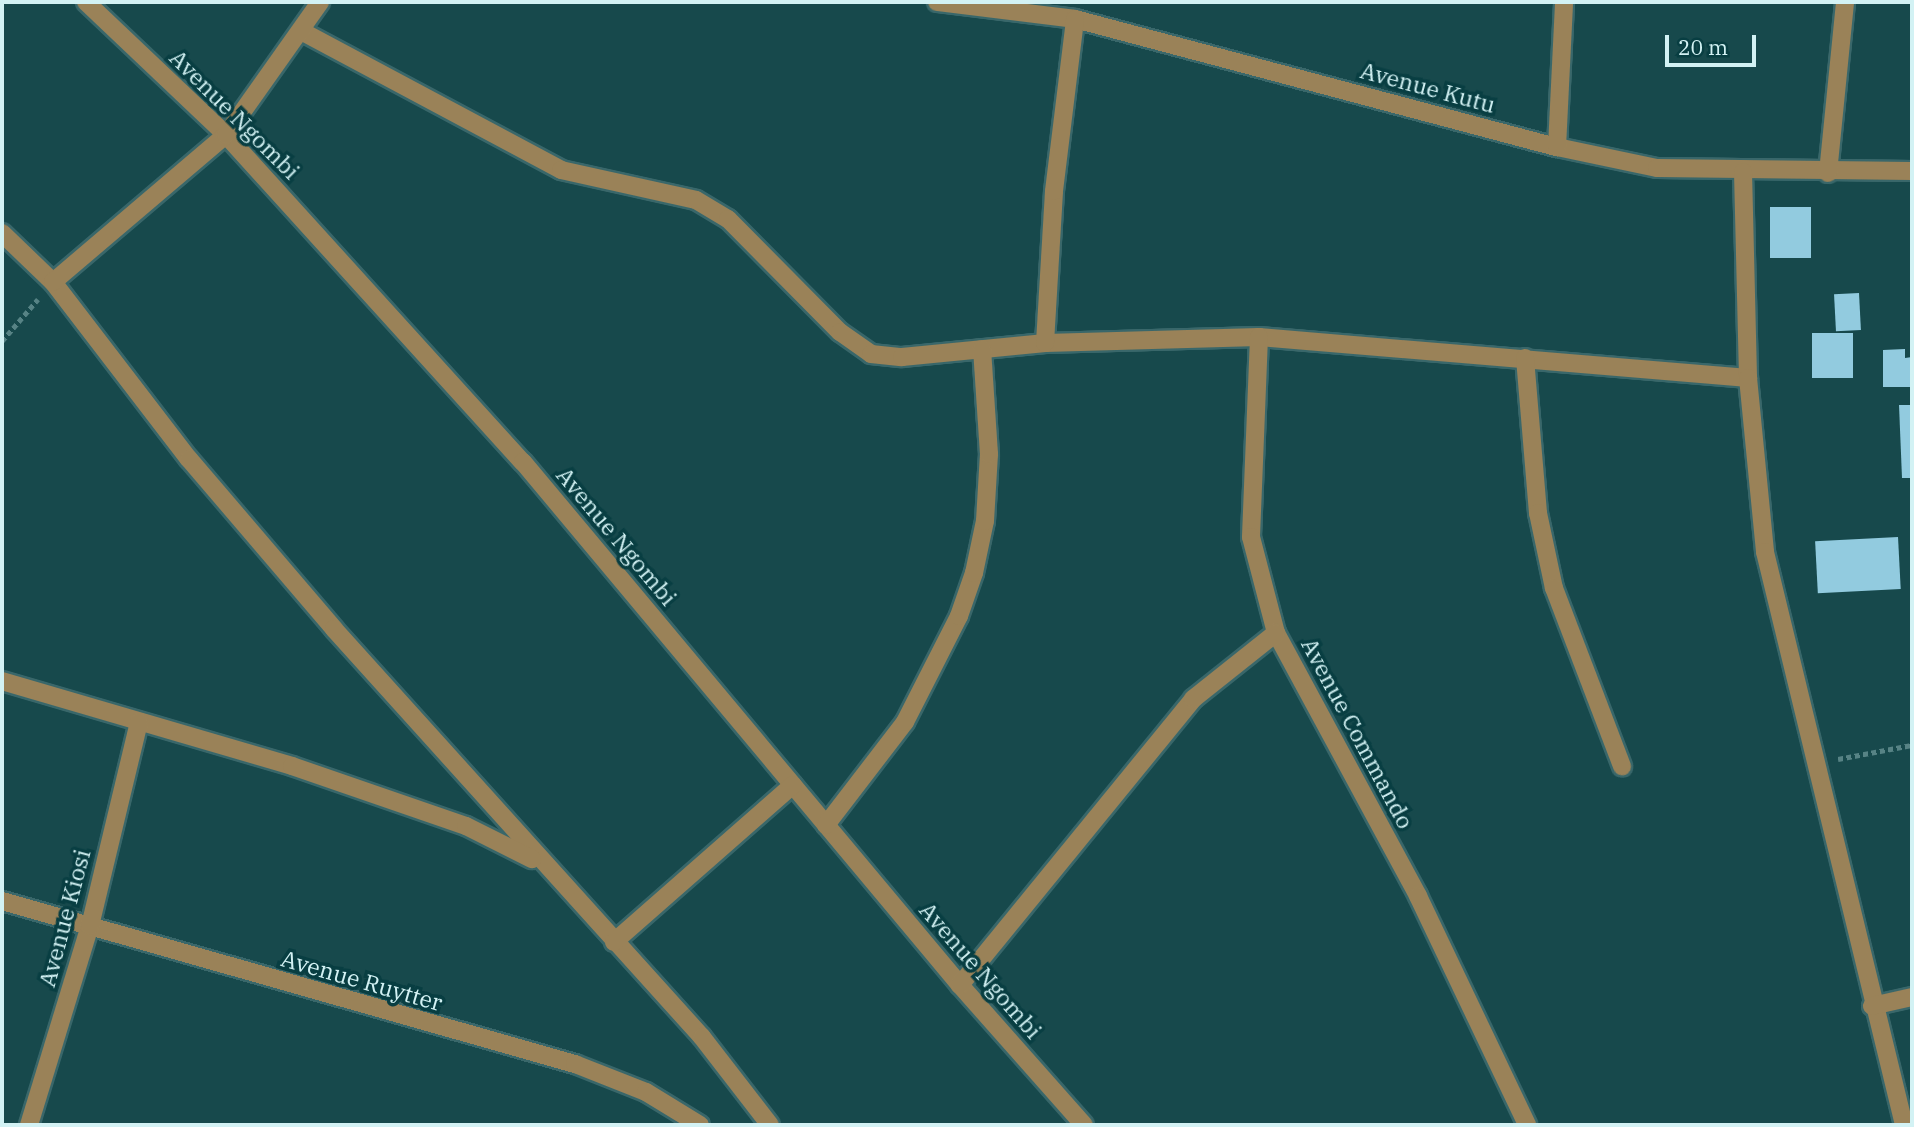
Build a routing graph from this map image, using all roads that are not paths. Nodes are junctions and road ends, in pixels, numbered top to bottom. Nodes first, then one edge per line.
1 (86, 2) edge
2 (320, 2) edge
3 (937, 2) edge
4 (1564, 2) edge
5 (1845, 2) edge
6 (1074, 19) junction
7 (303, 32) junction
8 (226, 135) junction
9 (1557, 147) junction
10 (1912, 171) edge
11 (1743, 172) junction
12 (1828, 173) junction
13 (2, 233) edge
14 (53, 282) junction
15 (1259, 337) junction
16 (1045, 343) junction
17 (982, 349) junction
18 (1525, 358) junction
19 (1748, 378) junction
20 (1276, 633) junction
21 (2, 681) edge
22 (139, 722) junction
23 (1622, 766) dead end
24 (793, 785) junction
25 (826, 825) junction
26 (539, 863) junction
27 (2, 901) edge
28 (89, 926) junction
29 (614, 942) junction
30 (960, 985) junction
31 (1912, 997) edge
32 (1872, 1006) junction
33 (29, 1125) edge
34 (700, 1125) edge
35 (770, 1125) edge
36 (1084, 1125) edge
37 (1527, 1125) edge
38 (1904, 1125) edge

1 - 8 street, Avenue Ngombi
2 - 7 street
3 - 6 street, Avenue Kutu
4 - 9 street
5 - 12 street
6 - 9 street, Avenue Kutu
6 - 16 street
7 - 8 street
7 - 17 street
8 - 14 street
8 - 24 street, Avenue Ngombi
9 - 11 street, Avenue Kutu
10 - 12 street, Avenue Kutu
11 - 12 street, Avenue Kutu
11 - 19 street
13 - 14 street
14 - 26 street
15 - 16 street
15 - 18 street
15 - 20 street, Avenue Commando
16 - 17 street
17 - 25 street
18 - 19 street
18 - 23 street
19 - 32 street
20 - 30 street
20 - 37 street, Avenue Commando
21 - 22 street
22 - 26 street
22 - 28 street, Avenue Kiosi
24 - 25 street, Avenue Ngombi
24 - 29 street
25 - 30 street, Avenue Ngombi
26 - 29 street
27 - 28 street, Avenue Ruytter
28 - 33 street, Avenue Kiosi
28 - 34 street, Avenue Ruytter
29 - 35 street
30 - 36 street, Avenue Ngombi
31 - 32 street
32 - 38 street

